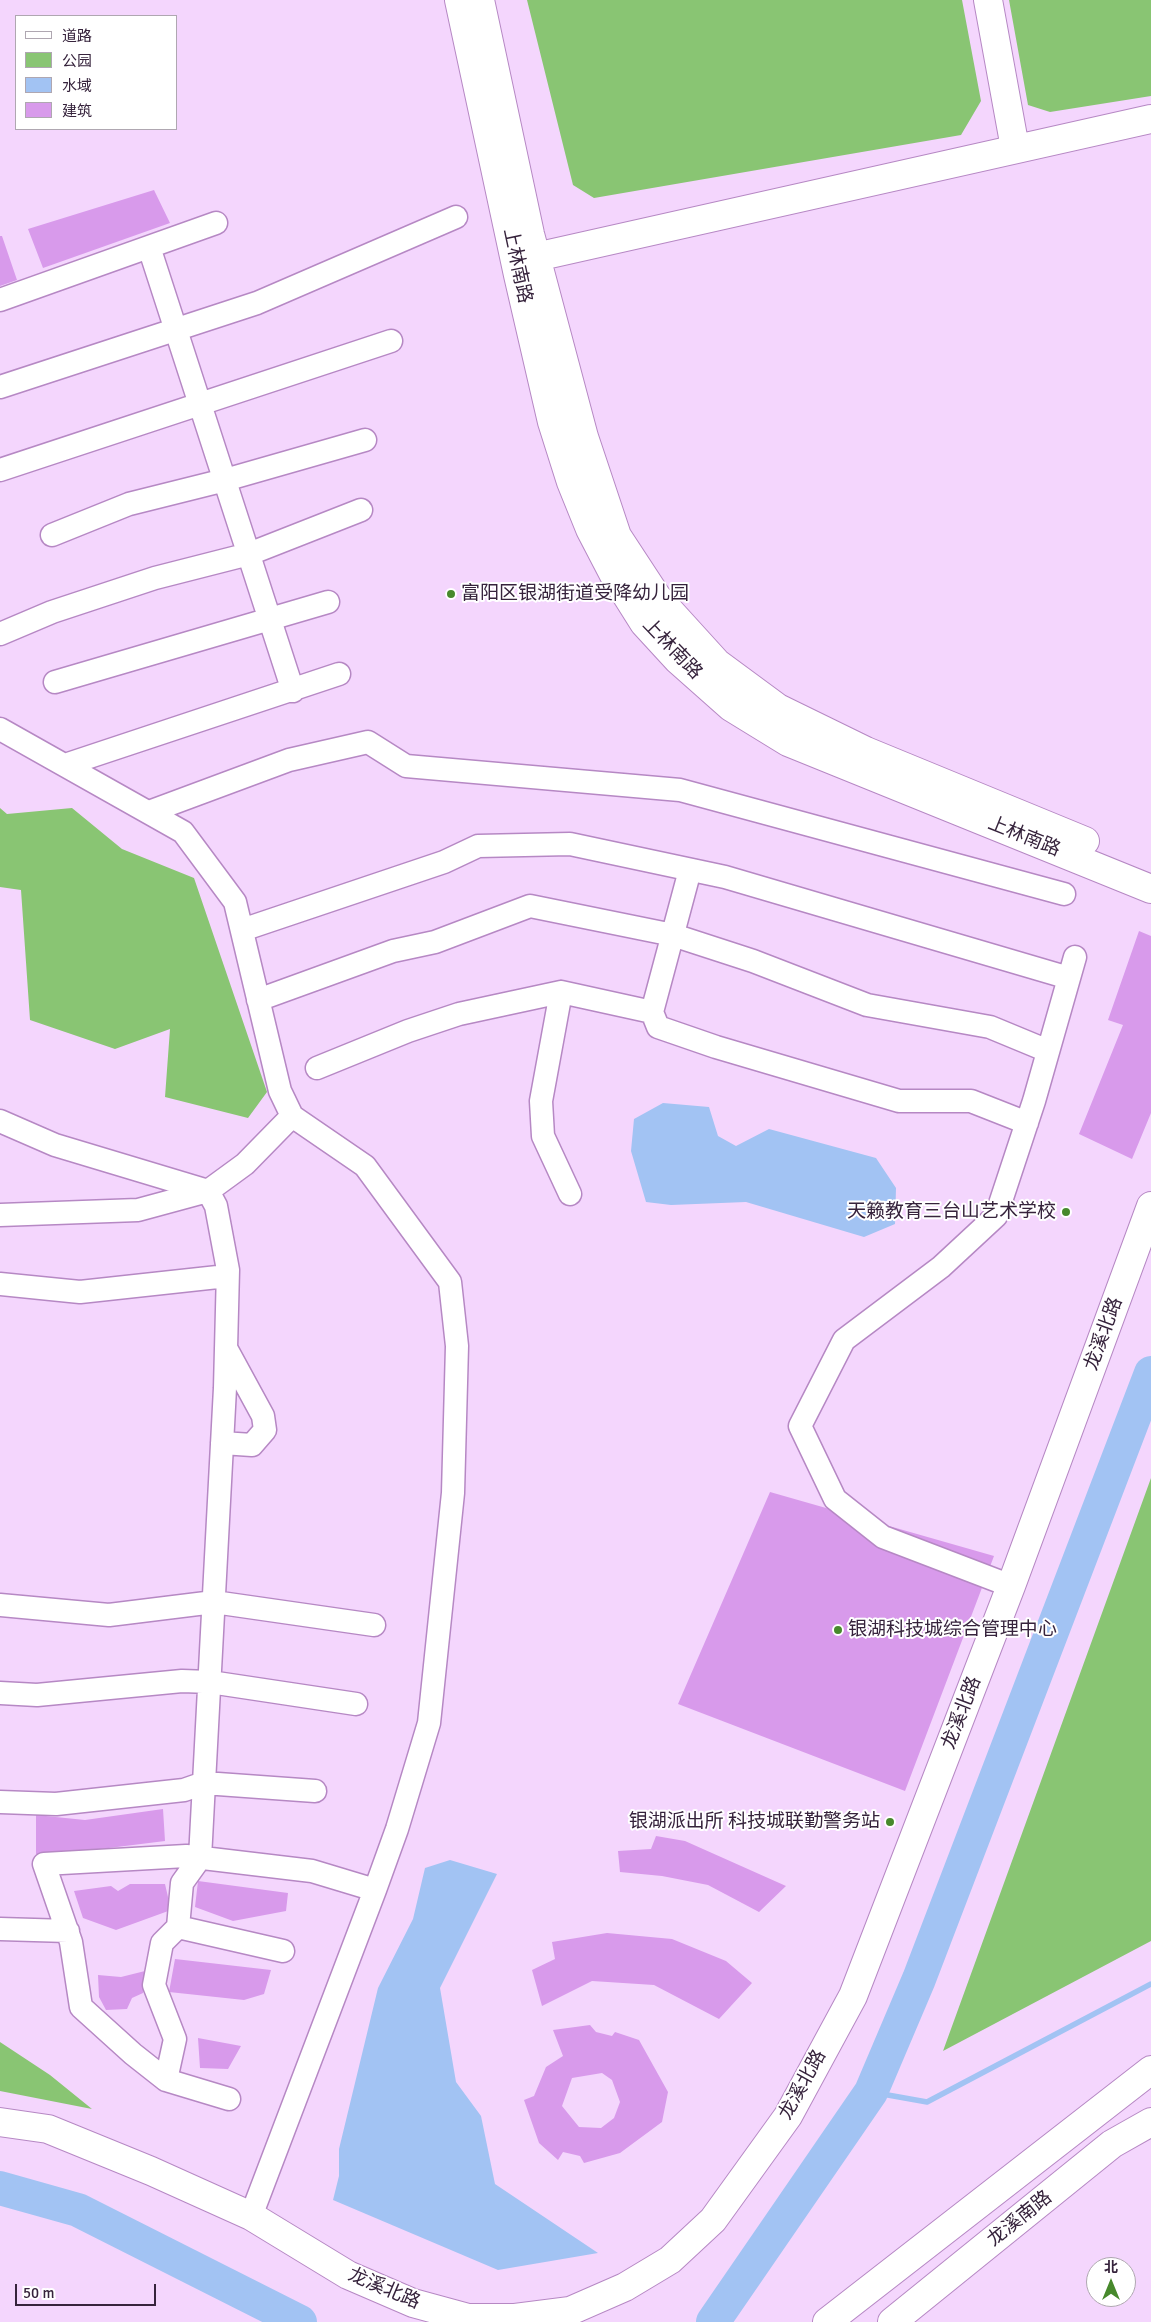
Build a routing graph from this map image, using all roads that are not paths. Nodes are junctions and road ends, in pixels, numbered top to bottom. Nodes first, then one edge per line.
1 (459, 0) edge
2 (480, 0) edge
3 (988, 0) edge
4 (1151, 119) edge
5 (1015, 148) junction
6 (456, 217) dead end
7 (216, 223) dead end
8 (149, 246) junction
9 (536, 257) junction
10 (0, 300) edge
11 (176, 330) junction
12 (391, 341) dead end
13 (0, 387) edge
14 (200, 404) junction
15 (365, 440) dead end
16 (0, 470) edge
17 (225, 480) junction
18 (361, 510) dead end
19 (52, 535) dead end
20 (249, 554) junction
21 (328, 602) dead end
22 (270, 619) junction
23 (0, 634) edge
24 (339, 674) dead end
25 (55, 682) dead end
26 (293, 691) junction
27 (0, 729) edge
28 (65, 765) junction
29 (149, 812) junction
30 (1151, 868) edge
31 (690, 870) junction
32 (1151, 889) edge
33 (1064, 894) dead end
34 (242, 930) junction
35 (673, 935) junction
36 (1075, 957) dead end
37 (1069, 978) junction
38 (561, 992) junction
39 (258, 1000) junction
40 (652, 1012) junction
41 (1048, 1051) junction
42 (317, 1068) dead end
43 (292, 1116) junction
44 (0, 1121) edge
45 (1027, 1122) junction
46 (208, 1191) junction
47 (570, 1194) dead end
48 (1151, 1206) edge
49 (0, 1214) edge
50 (227, 1276) junction
51 (0, 1284) edge
52 (225, 1347) junction
53 (222, 1443) junction
54 (1011, 1586) junction
55 (214, 1602) junction
56 (0, 1605) edge
57 (374, 1625) dead end
58 (210, 1682) junction
59 (0, 1693) edge
60 (356, 1704) dead end
61 (204, 1783) junction
62 (315, 1791) dead end
63 (0, 1802) edge
64 (200, 1858) junction
65 (375, 1890) junction
66 (178, 1927) junction
67 (0, 1929) edge
68 (68, 1931) junction
69 (283, 1952) dead end
70 (1151, 2070) edge
71 (166, 2080) junction
72 (229, 2099) dead end
73 (0, 2122) edge
74 (1151, 2122) edge
75 (251, 2216) junction
76 (571, 2316) edge
77 (827, 2322) edge
78 (892, 2322) edge

1 - 32 street, 上林南路
2 - 9 street, 上林南路
3 - 5 street
4 - 5 street
5 - 9 street
6 - 11 street
7 - 8 street
8 - 10 street
8 - 11 street
9 - 30 street, 上林南路
11 - 13 street
11 - 14 street
12 - 14 street
14 - 16 street
14 - 17 street
15 - 17 street
17 - 19 street
17 - 20 street
18 - 20 street
20 - 22 street
20 - 23 street
21 - 22 street
22 - 25 street
22 - 26 street
24 - 26 street
26 - 28 street
27 - 28 street
28 - 29 street
29 - 33 street
29 - 34 street
31 - 34 street
31 - 35 street
31 - 37 street
34 - 39 street
35 - 39 street
35 - 40 street
35 - 41 street
36 - 37 street
37 - 41 street
38 - 40 street
38 - 42 street
38 - 47 street
39 - 43 street
40 - 45 street
41 - 45 street
43 - 46 street
43 - 65 street
44 - 46 street
45 - 54 street
46 - 49 street
46 - 50 street
48 - 54 street, 龙溪北路
50 - 51 street
50 - 52 street
52 - 53 street
52 - 53 street
53 - 55 street
54 - 76 street, 龙溪北路
55 - 56 street
55 - 57 street
55 - 58 street
58 - 59 street
58 - 60 street
58 - 61 street
61 - 62 street
61 - 63 street
61 - 64 street
64 - 65 street
64 - 66 street
64 - 68 street
65 - 75 street
66 - 69 street
66 - 71 street
67 - 68 street
68 - 71 street
70 - 77 street
71 - 72 street
73 - 75 street, 龙溪北路
74 - 78 street, 龙溪南路
75 - 76 street, 龙溪北路

